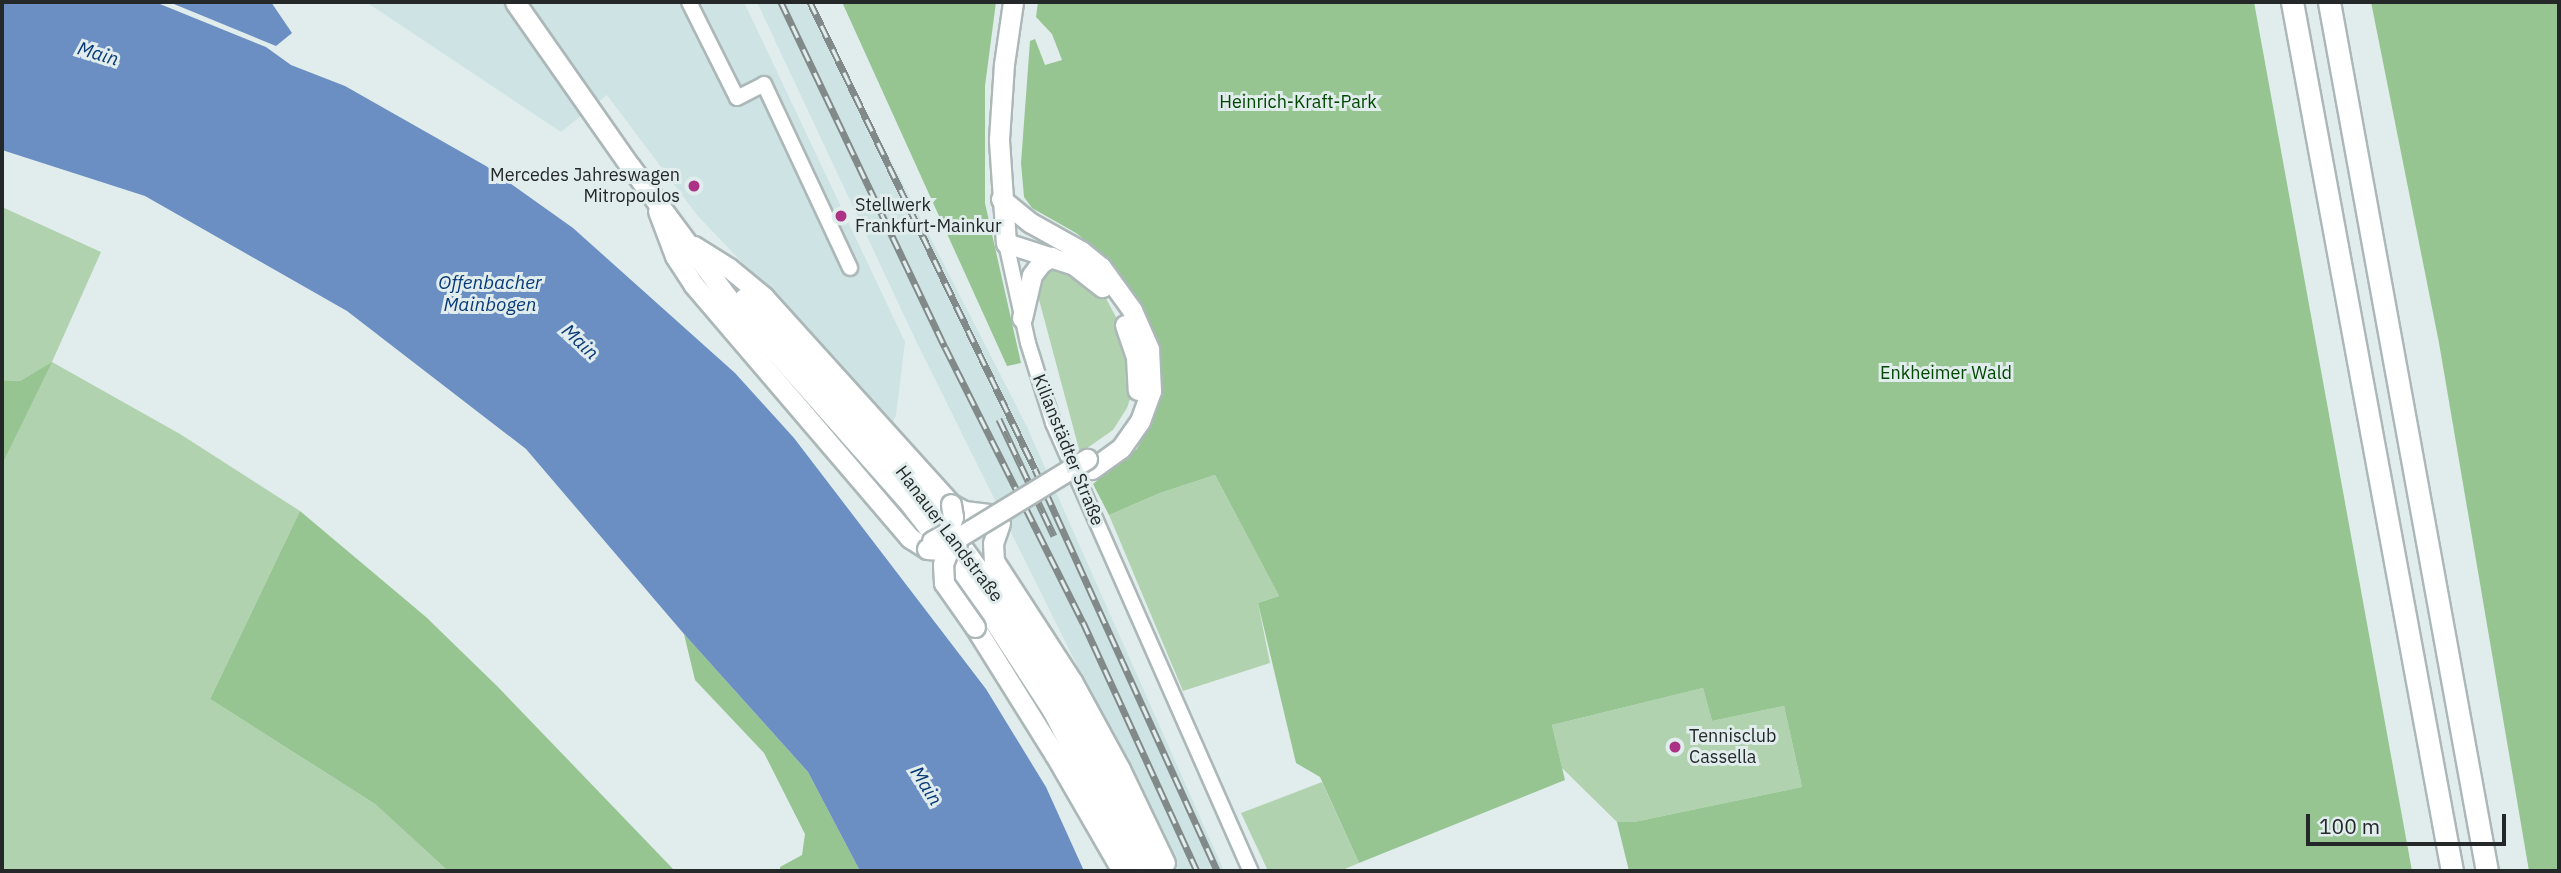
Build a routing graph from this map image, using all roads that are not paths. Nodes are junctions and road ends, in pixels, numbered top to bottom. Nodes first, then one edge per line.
1 (515, 2) edge
2 (689, 2) edge
3 (1013, 2) edge
4 (2292, 2) edge
5 (2329, 2) edge
6 (653, 195) junction
7 (1001, 200) junction
8 (1060, 238) junction
9 (690, 242) junction
10 (1006, 243) junction
11 (1051, 257) junction
12 (850, 268) dead end
13 (1022, 318) junction
14 (1090, 464) junction
15 (951, 504) junction
16 (998, 519) junction
17 (917, 545) junction
18 (948, 549) junction
19 (1122, 871) edge
20 (1135, 871) edge
21 (1155, 871) edge
22 (1168, 871) edge
23 (1251, 871) edge
24 (2452, 871) edge
25 (2487, 871) edge

1 - 6 main road, Hanauer Landstraße
2 - 12 street
3 - 7 main road, Kilianstädter Straße
4 - 24 highway
5 - 25 highway
6 - 9 main road, Hanauer Landstraße
6 - 17 main road
7 - 8 main road
7 - 10 main road, Kilianstädter Straße
8 - 10 main road
8 - 14 main road
9 - 15 main road
9 - 20 main road, Hanauer Landstraße
9 - 21 main road, Hanauer Landstraße
10 - 11 main road
10 - 13 street, Kilianstädter Straße
11 - 13 main road
11 - 14 main road
13 - 23 street, Kilianstädter Straße
14 - 16 main road
15 - 16 main road
15 - 17 main road, bridge
16 - 18 main road
16 - 22 main road
17 - 18 main road, bridge
18 - 19 main road, bridge

